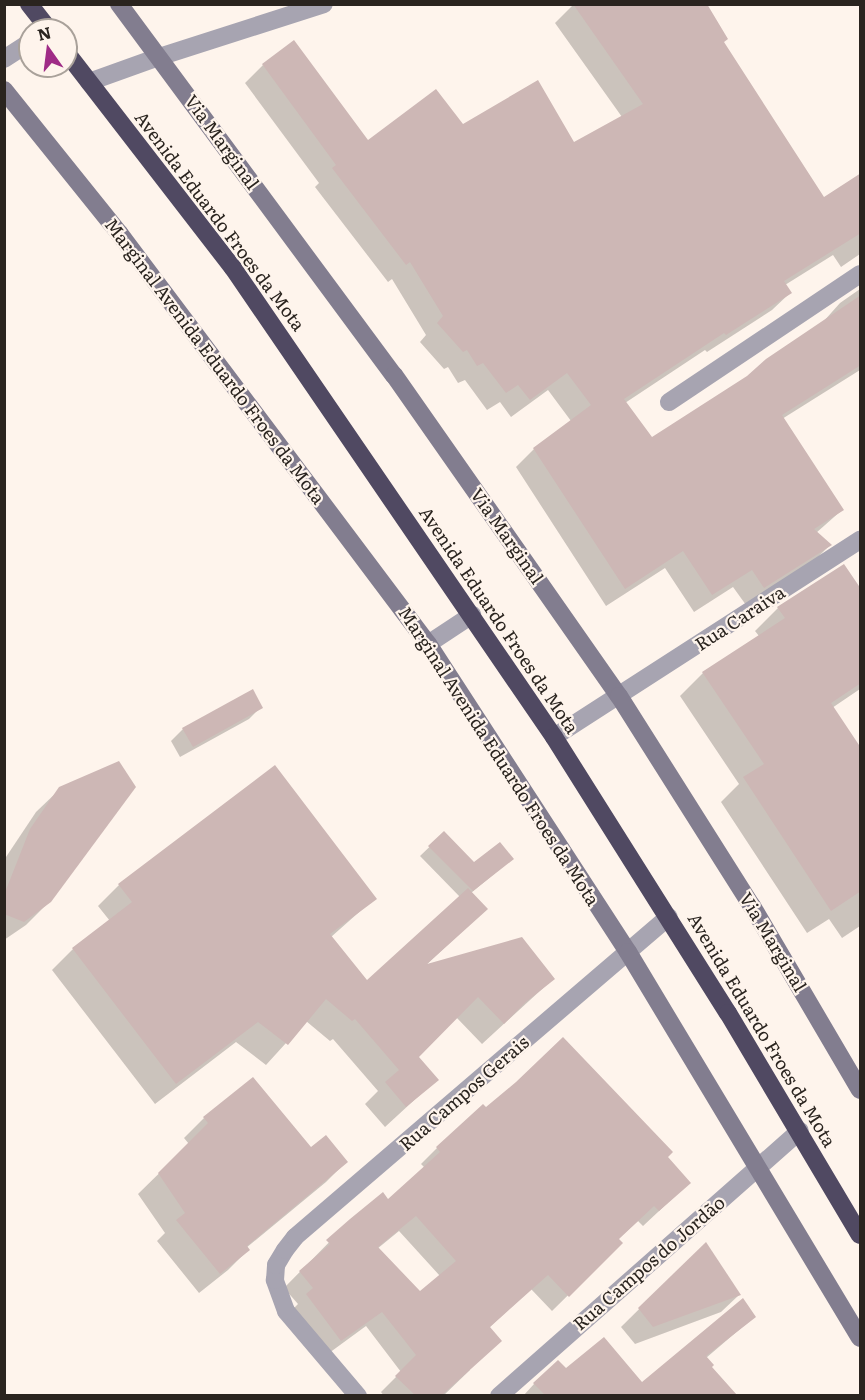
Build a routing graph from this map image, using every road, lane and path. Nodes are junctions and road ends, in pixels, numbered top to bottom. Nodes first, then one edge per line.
1 (29, 4) edge
2 (118, 4) edge
3 (324, 4) edge
4 (39, 18) edge
5 (18, 50) edge
6 (159, 57) junction
7 (4, 59) edge
8 (78, 68) edge
9 (89, 82) junction
10 (4, 90) edge
11 (861, 274) edge
12 (669, 402) dead end
13 (861, 540) edge
14 (472, 615) junction
15 (428, 644) junction
16 (619, 696) junction
17 (554, 737) junction
18 (669, 917) junction
19 (628, 952) junction
20 (861, 1090) edge
21 (800, 1131) junction
22 (759, 1167) junction
23 (861, 1236) edge
24 (861, 1338) edge
25 (358, 1395) edge
26 (499, 1395) edge

1 - 4 highway
2 - 6 street, Via Marginal
3 - 6 street
5 - 7 street
6 - 9 street
6 - 16 street, Via Marginal
8 - 9 highway, Avenida Eduardo Froes da Mota
9 - 14 highway, Avenida Eduardo Froes da Mota
10 - 15 street, Marginal Avenida Eduardo Froes da Mota
11 - 12 street
13 - 16 street, Rua Caraiva
14 - 15 street
14 - 17 highway, Avenida Eduardo Froes da Mota
15 - 19 street, Marginal Avenida Eduardo Froes da Mota
16 - 17 street, Rua Caraiva
16 - 20 street, Via Marginal
17 - 18 highway, Avenida Eduardo Froes da Mota
18 - 19 street, Rua Campos Gerais
18 - 21 highway, Avenida Eduardo Froes da Mota
19 - 22 street, Marginal Avenida Eduardo Froes da Mota
19 - 25 street, Rua Campos Gerais
21 - 22 street, Rua Campos do Jordão
21 - 23 highway, Avenida Eduardo Froes da Mota
22 - 24 street, Marginal Avenida Eduardo Froes da Mota
22 - 26 street, Rua Campos do Jordão

